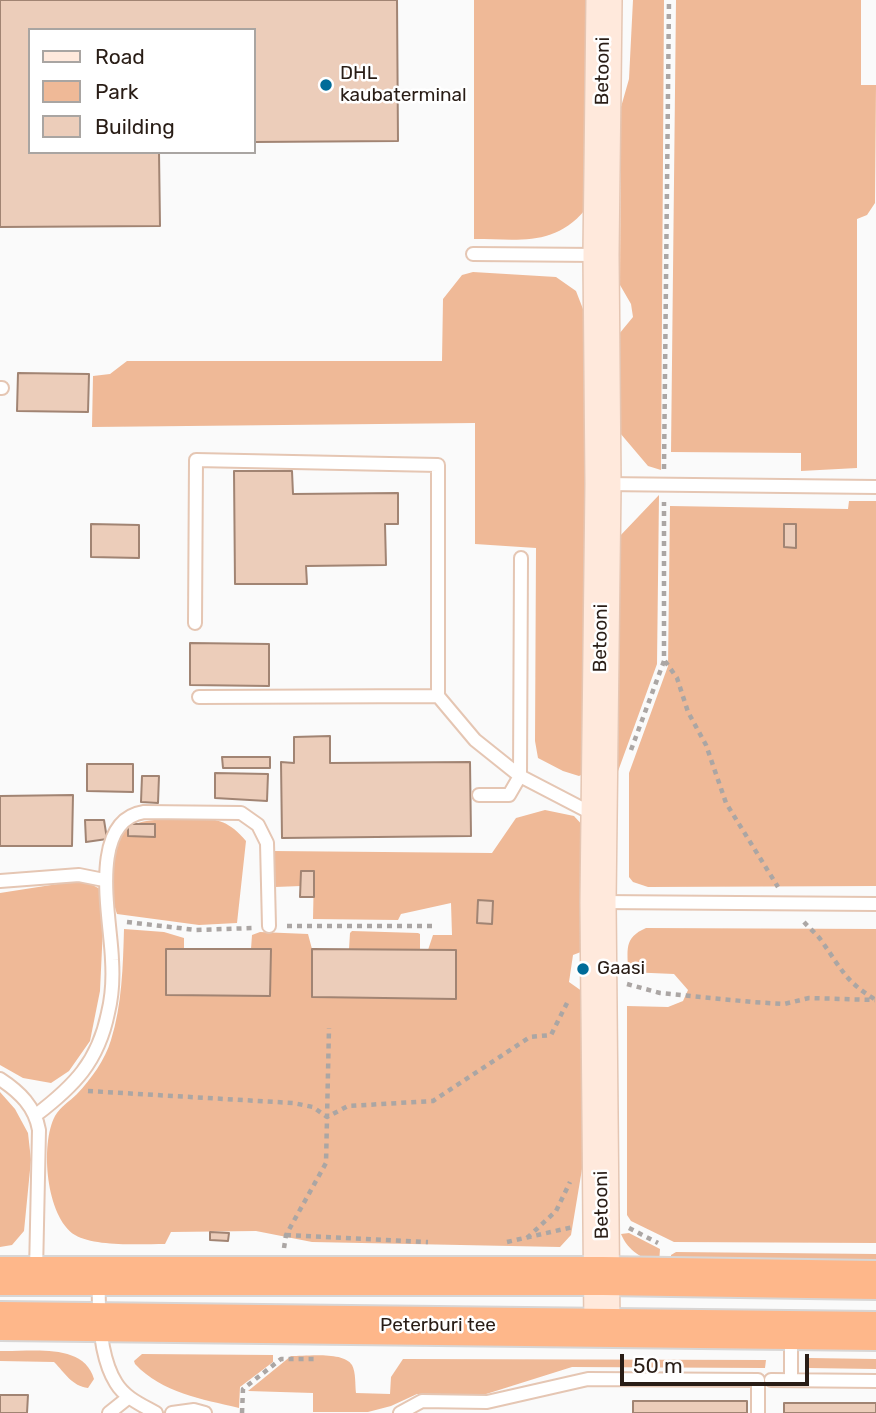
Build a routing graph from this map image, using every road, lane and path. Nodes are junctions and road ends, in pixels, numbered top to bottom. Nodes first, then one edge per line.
1 (604, 0) edge
2 (669, 0) edge
3 (473, 254) dead end
4 (601, 256) junction
5 (603, 484) junction
6 (664, 485) junction
7 (876, 487) edge
8 (521, 558) dead end
9 (195, 623) dead end
10 (664, 661) junction
11 (438, 696) junction
12 (199, 697) dead end
13 (626, 761) dead end
14 (520, 776) junction
15 (480, 795) dead end
16 (598, 816) junction
17 (0, 880) edge
18 (104, 880) junction
19 (598, 902) junction
20 (790, 903) junction
21 (876, 904) edge
22 (269, 926) dead end
23 (621, 982) dead end
24 (569, 999) dead end
25 (876, 1000) edge
26 (329, 1028) dead end
27 (0, 1079) edge
28 (68, 1090) junction
29 (36, 1115) junction
30 (327, 1117) junction
31 (577, 1225) dead end
32 (286, 1235) junction
33 (434, 1242) dead end
34 (504, 1243) dead end
35 (283, 1255) dead end
36 (18, 1276) edge
37 (99, 1276) junction
38 (603, 1276) junction
39 (876, 1280) edge
40 (0, 1321) edge
41 (98, 1322) junction
42 (602, 1327) junction
43 (791, 1329) junction
44 (876, 1331) edge
45 (771, 1380) dead end
46 (791, 1380) junction
47 (876, 1381) edge
48 (129, 1397) junction
49 (109, 1413) edge
50 (156, 1413) edge
51 (172, 1413) edge
52 (205, 1413) edge
53 (400, 1413) edge
54 (758, 1413) edge

1 - 4 street, Betooni
2 - 6 path
3 - 4 lane
4 - 5 street, Betooni
5 - 6 lane
5 - 16 street, Betooni
6 - 7 lane
6 - 10 path
8 - 14 lane
9 - 11 lane
10 - 13 path
10 - 20 path
11 - 12 lane
11 - 14 lane
14 - 15 lane
14 - 16 lane
16 - 19 street, Betooni
17 - 18 lane
18 - 22 lane
18 - 28 lane
19 - 20 lane
19 - 38 street, Betooni
20 - 21 lane
20 - 25 path
23 - 25 path
24 - 30 path
26 - 30 path
27 - 29 lane
28 - 29 lane
28 - 30 path
29 - 36 lane
30 - 32 path
31 - 34 path
32 - 33 path
32 - 35 path
36 - 37 highway
37 - 38 highway
37 - 41 lane
38 - 39 highway
38 - 42 street, Betooni
40 - 41 highway, Peterburi tee
41 - 42 highway, Peterburi tee
41 - 48 lane
42 - 43 highway, Peterburi tee
43 - 44 highway, Peterburi tee
43 - 46 lane
45 - 46 lane
46 - 47 lane
48 - 49 lane
48 - 50 lane
51 - 52 lane
53 - 54 lane

